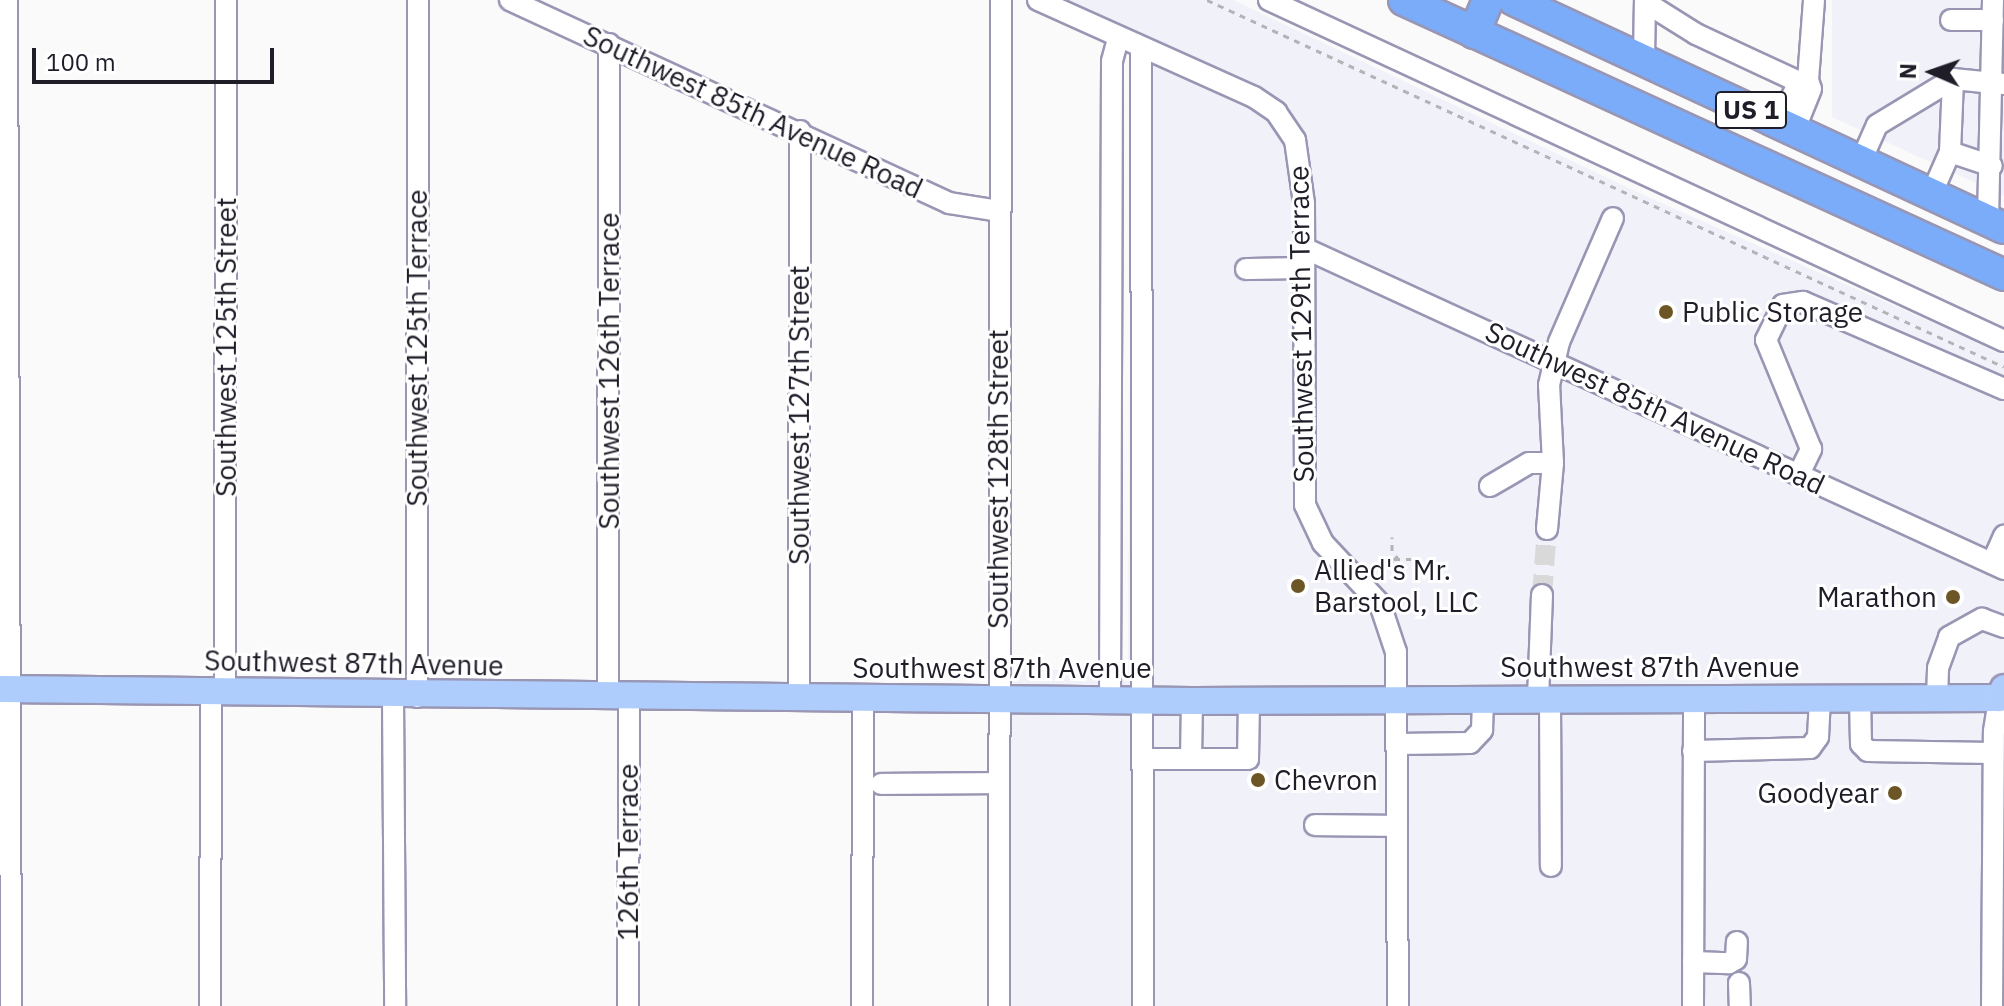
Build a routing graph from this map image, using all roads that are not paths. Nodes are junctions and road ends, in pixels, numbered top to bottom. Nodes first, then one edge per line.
1 (7, 0) edge
2 (226, 0) edge
3 (418, 0) edge
4 (510, 0) edge
5 (1001, 0) edge
6 (1038, 0) edge
7 (1269, 0) edge
8 (1404, 0) edge
9 (1488, 0) edge
10 (1514, 0) edge
11 (1645, 1) edge
12 (1810, 8) edge
13 (1995, 11) edge
14 (1951, 20) dead end
15 (1474, 33) junction
16 (1118, 39) junction
17 (609, 44) junction
18 (1141, 48) junction
19 (1644, 61) junction
20 (1953, 79) junction
21 (1803, 81) junction
22 (1998, 82) edge
23 (1787, 127) junction
24 (800, 131) junction
25 (1950, 152) junction
26 (1861, 161) junction
27 (1992, 166) junction
28 (1932, 193) junction
29 (999, 211) junction
30 (1613, 218) dead end
31 (1996, 224) edge
32 (1304, 258) junction
33 (1968, 259) junction
34 (1246, 269) dead end
35 (2004, 275) edge
36 (2004, 341) edge
37 (1555, 362) junction
38 (2004, 389) edge
39 (1553, 463) junction
40 (1799, 474) junction
41 (1490, 486) dead end
42 (1547, 529) tunnel mouth
43 (2004, 536) edge
44 (1998, 566) edge
45 (1542, 595) tunnel mouth
46 (2004, 627) edge
47 (6, 689) edge
48 (218, 693) junction
49 (2002, 695) edge
50 (405, 697) junction
51 (619, 697) junction
52 (799, 698) junction
53 (1937, 698) junction
54 (863, 699) junction
55 (1398, 699) junction
56 (1483, 699) junction
57 (1544, 699) junction
58 (1694, 699) junction
59 (1820, 699) junction
60 (1860, 699) junction
61 (998, 701) junction
62 (1110, 701) junction
63 (1143, 701) junction
64 (1192, 701) junction
65 (1249, 701) junction
66 (1397, 744) junction
67 (1693, 751) junction
68 (1993, 753) junction
69 (1142, 759) junction
70 (1191, 759) junction
71 (998, 783) junction
72 (881, 784) dead end
73 (6, 819) edge
74 (1315, 825) dead end
75 (1397, 826) junction
76 (6, 865) edge
77 (1551, 866) dead end
78 (1998, 908) edge
79 (1737, 942) dead end
80 (1693, 962) junction
81 (1739, 983) dead end
82 (1998, 985) edge
83 (11, 1006) edge
84 (210, 1006) edge
85 (395, 1006) edge
86 (628, 1006) edge
87 (862, 1006) edge
88 (999, 1006) edge
89 (1143, 1006) edge
90 (1398, 1006) edge
91 (1693, 1006) edge
92 (1740, 1006) edge
93 (1992, 1006) edge

1 - 47 street
2 - 48 street, Southwest 125th Street
3 - 50 street, Southwest 125th Terrace
4 - 17 street, Southwest 85th Avenue Road
5 - 29 street, Southwest 128th Street
6 - 16 street
7 - 36 street
8 - 15 highway, US 1
9 - 15 highway
10 - 19 highway, US 1
11 - 19 street
11 - 21 street
12 - 21 street
13 - 14 street
13 - 22 street
15 - 33 highway, US 1
16 - 18 street
16 - 62 street
17 - 24 street, Southwest 85th Avenue Road
17 - 51 street, Southwest 126th Terrace
18 - 32 street, Southwest 129th Terrace
18 - 63 street
19 - 23 highway, US 1
20 - 22 street
20 - 25 street
20 - 26 street
21 - 23 street
22 - 27 street
23 - 26 highway, US 1
24 - 29 street, Southwest 85th Avenue Road
24 - 52 street, Southwest 127th Street
25 - 27 street
25 - 28 street
26 - 28 highway, US 1
27 - 31 street
28 - 31 highway, US 1
29 - 61 street, Southwest 128th Street
30 - 37 street
31 - 33 highway
32 - 34 street
32 - 37 street, Southwest 85th Avenue Road
32 - 55 street, Southwest 129th Terrace
33 - 35 highway, US 1
37 - 39 street
37 - 40 street, Southwest 85th Avenue Road
38 - 40 street
39 - 41 street
39 - 42 street
40 - 44 street, Southwest 85th Avenue Road
43 - 44 street
45 - 57 street
46 - 53 street
47 - 48 main road, Southwest 87th Avenue
47 - 73 street
48 - 50 main road, Southwest 87th Avenue
48 - 84 street, Southwest 125th Street
49 - 53 main road, Southwest 87th Avenue
49 - 68 street
50 - 51 main road, Southwest 87th Avenue
50 - 85 street, Southwest 125th Terrace
51 - 52 main road, Southwest 87th Avenue
51 - 86 street, 126th Terrace
52 - 54 main road, Southwest 87th Avenue
53 - 60 main road, Southwest 87th Avenue
54 - 61 main road, Southwest 87th Avenue
54 - 87 street
55 - 56 main road, Southwest 87th Avenue
55 - 65 main road, Southwest 87th Avenue
55 - 66 street, Southwest 129th Terrace
56 - 57 main road, Southwest 87th Avenue
56 - 66 street
57 - 58 main road, Southwest 87th Avenue
57 - 77 street
58 - 59 main road, Southwest 87th Avenue
58 - 67 street
59 - 60 main road, Southwest 87th Avenue
59 - 67 street
60 - 68 street
61 - 62 main road, Southwest 87th Avenue
61 - 71 street, Southwest 128th Street
62 - 63 main road, Southwest 87th Avenue
63 - 64 main road, Southwest 87th Avenue
63 - 69 street
64 - 65 main road, Southwest 87th Avenue
64 - 70 street
65 - 70 street
66 - 75 street, Southwest 129th Terrace
67 - 80 street
68 - 78 street
69 - 70 street
69 - 89 street
71 - 72 street
71 - 88 street, Southwest 128th Street
73 - 76 street
74 - 75 street
75 - 90 street, Southwest 129th Terrace
76 - 83 street
78 - 82 street
79 - 80 street
80 - 91 street
81 - 92 street
82 - 93 street

